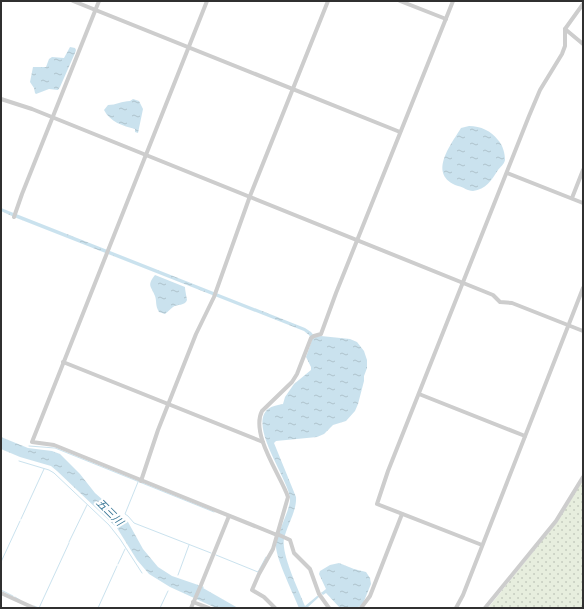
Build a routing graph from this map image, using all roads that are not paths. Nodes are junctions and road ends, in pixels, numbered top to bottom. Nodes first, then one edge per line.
1 (73, 1) edge
2 (99, 1) edge
3 (207, 1) edge
4 (328, 1) edge
5 (400, 1) edge
6 (453, 1) edge
7 (583, 4) edge
8 (96, 10) junction
9 (446, 19) junction
10 (565, 28) junction
11 (583, 44) edge
12 (188, 47) junction
13 (292, 89) junction
14 (1, 99) edge
15 (53, 118) junction
16 (400, 132) junction
17 (146, 155) junction
18 (583, 170) edge
19 (507, 173) junction
20 (250, 196) junction
21 (572, 198) junction
22 (583, 203) edge
23 (15, 216) dead end
24 (358, 240) junction
25 (463, 283) junction
26 (583, 288) edge
27 (568, 326) junction
28 (583, 331) edge
29 (63, 362) junction
30 (419, 394) junction
31 (169, 404) junction
32 (525, 436) junction
33 (263, 442) junction
34 (583, 477) edge
35 (141, 481) junction
36 (402, 514) junction
37 (229, 516) junction
38 (277, 535) junction
39 (482, 545) junction
40 (1, 593) edge
41 (193, 602) junction
42 (490, 602) junction
43 (34, 608) edge
44 (191, 608) edge
45 (209, 608) edge
46 (275, 608) edge
47 (329, 608) edge
48 (361, 608) edge
49 (456, 608) edge
50 (482, 608) edge
51 (485, 608) edge

1 - 8 street
2 - 8 street
3 - 12 street
4 - 13 street
5 - 9 street
6 - 9 street
7 - 10 street
8 - 12 street
8 - 15 street
9 - 16 street
10 - 11 street
10 - 19 street
12 - 13 street
12 - 17 street
13 - 16 street
13 - 20 street
14 - 15 street
15 - 17 street
15 - 23 street
16 - 24 street
17 - 20 street
17 - 29 street
18 - 21 street
19 - 21 street
19 - 25 street
20 - 24 street
20 - 31 street
21 - 22 street
24 - 25 street
24 - 33 street
25 - 27 street
25 - 30 street
26 - 27 street
27 - 28 street
27 - 32 street
29 - 31 street
29 - 35 street
30 - 32 street
30 - 36 street
31 - 33 street
31 - 35 street
32 - 39 street
33 - 38 street
34 - 42 street
35 - 37 street
36 - 39 street
36 - 48 street
37 - 38 street
37 - 41 street
38 - 46 street
38 - 47 street
39 - 49 street
40 - 43 street
41 - 44 street
41 - 45 street
42 - 50 street
42 - 51 street

